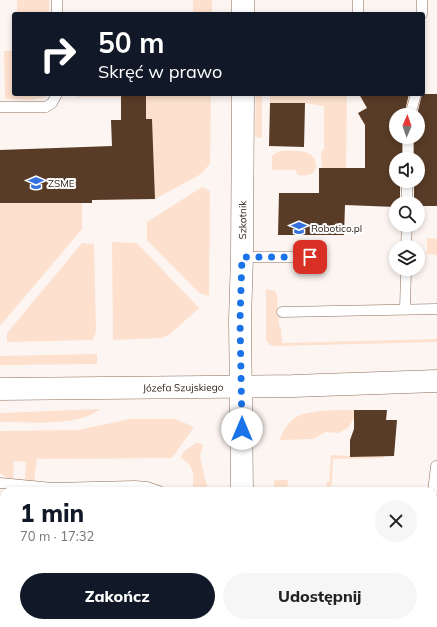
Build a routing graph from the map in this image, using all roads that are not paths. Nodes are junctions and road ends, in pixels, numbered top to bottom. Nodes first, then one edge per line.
1 (57, 0) edge
2 (243, 0) edge
3 (358, 0) edge
4 (422, 0) edge
5 (57, 12) edge
6 (243, 12) edge
7 (358, 12) edge
8 (422, 12) edge
9 (57, 96) edge
10 (243, 96) edge
11 (415, 96) edge
12 (0, 107) edge
13 (412, 108) edge
14 (242, 257) junction
15 (310, 257) dead end
16 (406, 276) edge
17 (405, 310) junction
18 (437, 310) edge
19 (282, 312) dead end
20 (437, 381) edge
21 (241, 387) junction
22 (0, 389) edge
23 (436, 466) dead end
24 (5, 486) edge
25 (27, 486) joint
26 (40, 487) edge
27 (94, 487) edge
28 (147, 487) edge
29 (242, 487) edge
30 (434, 487) edge

1 - 5 lane
2 - 6 street
3 - 7 lane
4 - 8 lane
9 - 12 lane
10 - 14 street, Szkotnik
11 - 13 lane
14 - 15 lane
14 - 21 street, Szkotnik
16 - 17 lane
17 - 18 lane
17 - 19 lane
20 - 21 street, Józefa Szujskiego
21 - 22 street, Józefa Szujskiego
21 - 29 street, Szkotnik
23 - 30 lane
24 - 25 lane
25 - 26 lane
27 - 28 lane

